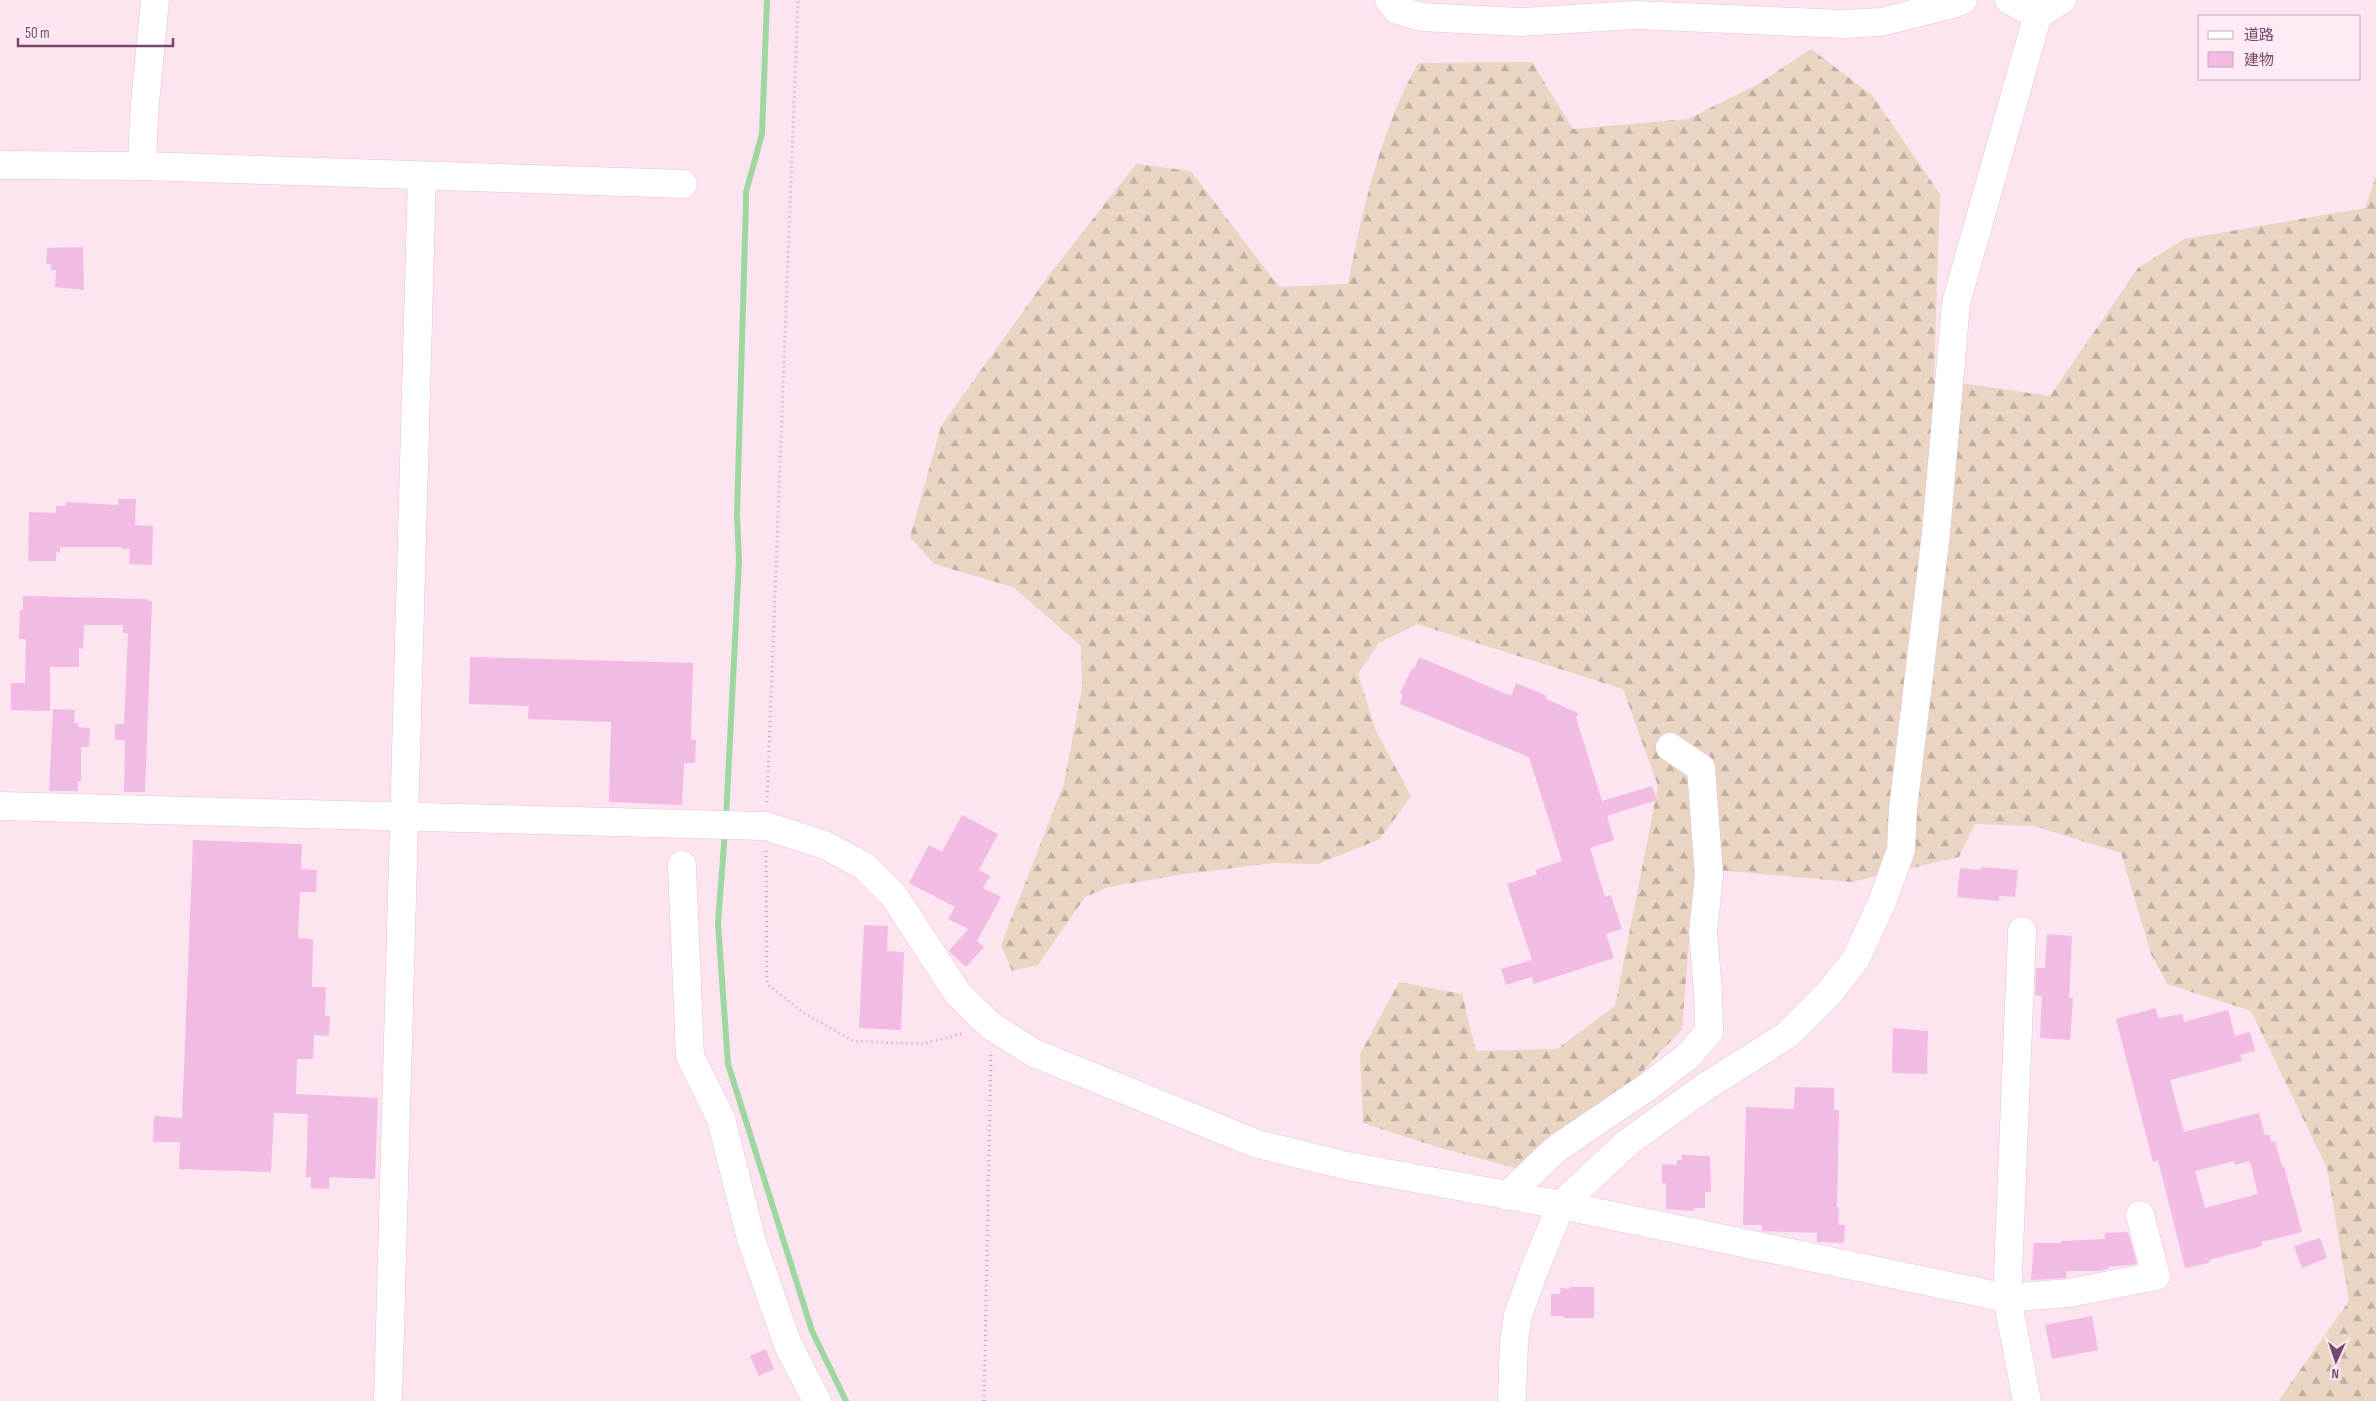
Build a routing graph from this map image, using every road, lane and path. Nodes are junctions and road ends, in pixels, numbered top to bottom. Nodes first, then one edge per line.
1 (155, 0) edge
2 (798, 0) edge
3 (1389, 0) edge
4 (1962, 0) edge
5 (2009, 0) edge
6 (2062, 0) edge
7 (2040, 7) edge
8 (0, 165) edge
9 (142, 166) junction
10 (422, 176) junction
11 (683, 184) dead end
12 (1670, 747) dead end
13 (0, 806) edge
14 (405, 816) junction
15 (766, 826) junction
16 (682, 865) dead end
17 (2022, 931) dead end
18 (991, 1026) junction
19 (1507, 1196) junction
20 (1561, 1205) junction
21 (2140, 1215) dead end
22 (2008, 1298) junction
23 (388, 1401) edge
24 (817, 1401) edge
25 (984, 1401) edge
26 (1512, 1401) edge
27 (2027, 1401) edge

1 - 9 street
2 - 15 path
3 - 4 street
5 - 7 street
6 - 7 street
7 - 20 street
8 - 9 street
9 - 10 street
10 - 11 street
10 - 14 street
12 - 19 street
13 - 14 street
14 - 15 street
14 - 23 street
15 - 18 street
15 - 18 path
16 - 24 street
17 - 22 street
18 - 19 street
18 - 25 path
19 - 20 street
20 - 22 street
20 - 26 street
21 - 22 street
22 - 27 street

